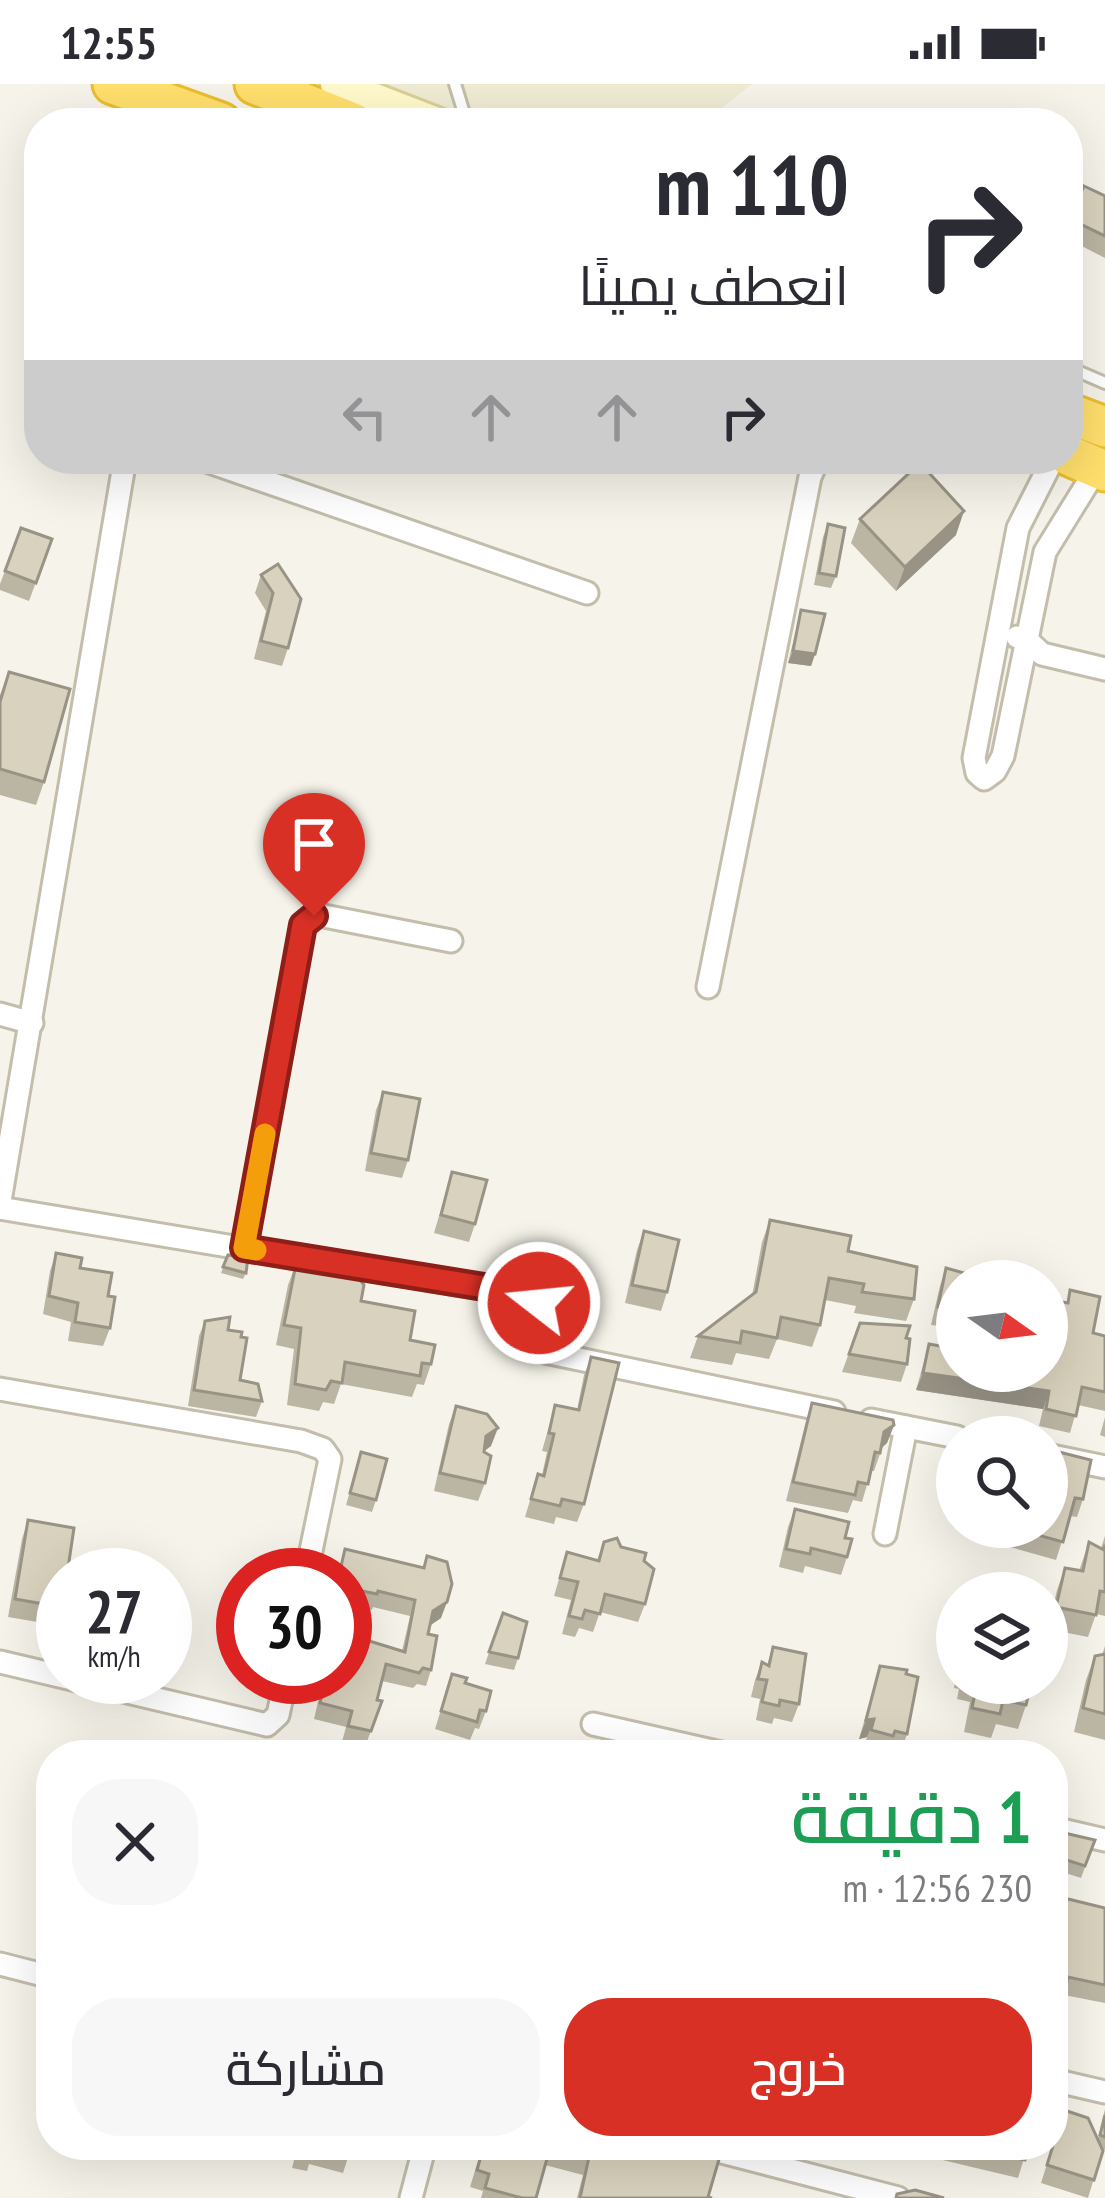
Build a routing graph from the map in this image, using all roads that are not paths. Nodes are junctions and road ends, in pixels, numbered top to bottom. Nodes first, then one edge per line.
1 (113, 84) edge
2 (255, 84) edge
3 (355, 96) edge
4 (177, 108) edge
5 (391, 108) edge
6 (1090, 465) edge
7 (123, 474) edge
8 (245, 474) edge
9 (811, 474) edge
10 (1045, 474) edge
11 (1014, 546) junction
12 (1045, 552) junction
13 (587, 593) dead end
14 (998, 632) junction
15 (1030, 653) junction
16 (993, 660) junction
17 (1105, 669) edge
18 (451, 941) dead end
19 (708, 987) dead end
20 (0, 1014) edge
21 (32, 1023) junction
22 (3, 1168) edge
23 (0, 1204) edge
24 (244, 1248) junction
25 (0, 1389) edge
26 (906, 1427) junction
27 (936, 1433) edge
28 (1068, 1459) edge
29 (1105, 1467) edge
30 (885, 1534) dead end
31 (312, 1548) edge
32 (0, 1662) edge
33 (280, 1704) edge
34 (593, 1724) dead end
35 (664, 1740) edge
36 (1068, 1831) edge
37 (1105, 1840) edge
38 (0, 1964) edge
39 (36, 1973) edge
40 (1068, 2083) edge
41 (1105, 2092) edge
42 (421, 2160) edge
43 (752, 2160) edge
44 (411, 2198) edge
45 (898, 2198) edge

1 - 4 highway
2 - 3 highway
3 - 5 street
6 - 12 street
7 - 21 street
8 - 13 street
9 - 19 street
10 - 11 street
11 - 12 street
11 - 14 street
12 - 15 street
14 - 15 street
14 - 16 street
15 - 16 street
15 - 16 street
15 - 17 street
18 - 24 street
20 - 21 street
21 - 22 street
22 - 23 street
23 - 24 street
24 - 26 street
25 - 31 street
26 - 27 street
26 - 30 street
28 - 29 street
32 - 33 street
34 - 35 street
36 - 37 street
38 - 39 street
40 - 41 street
42 - 44 street
43 - 45 street

